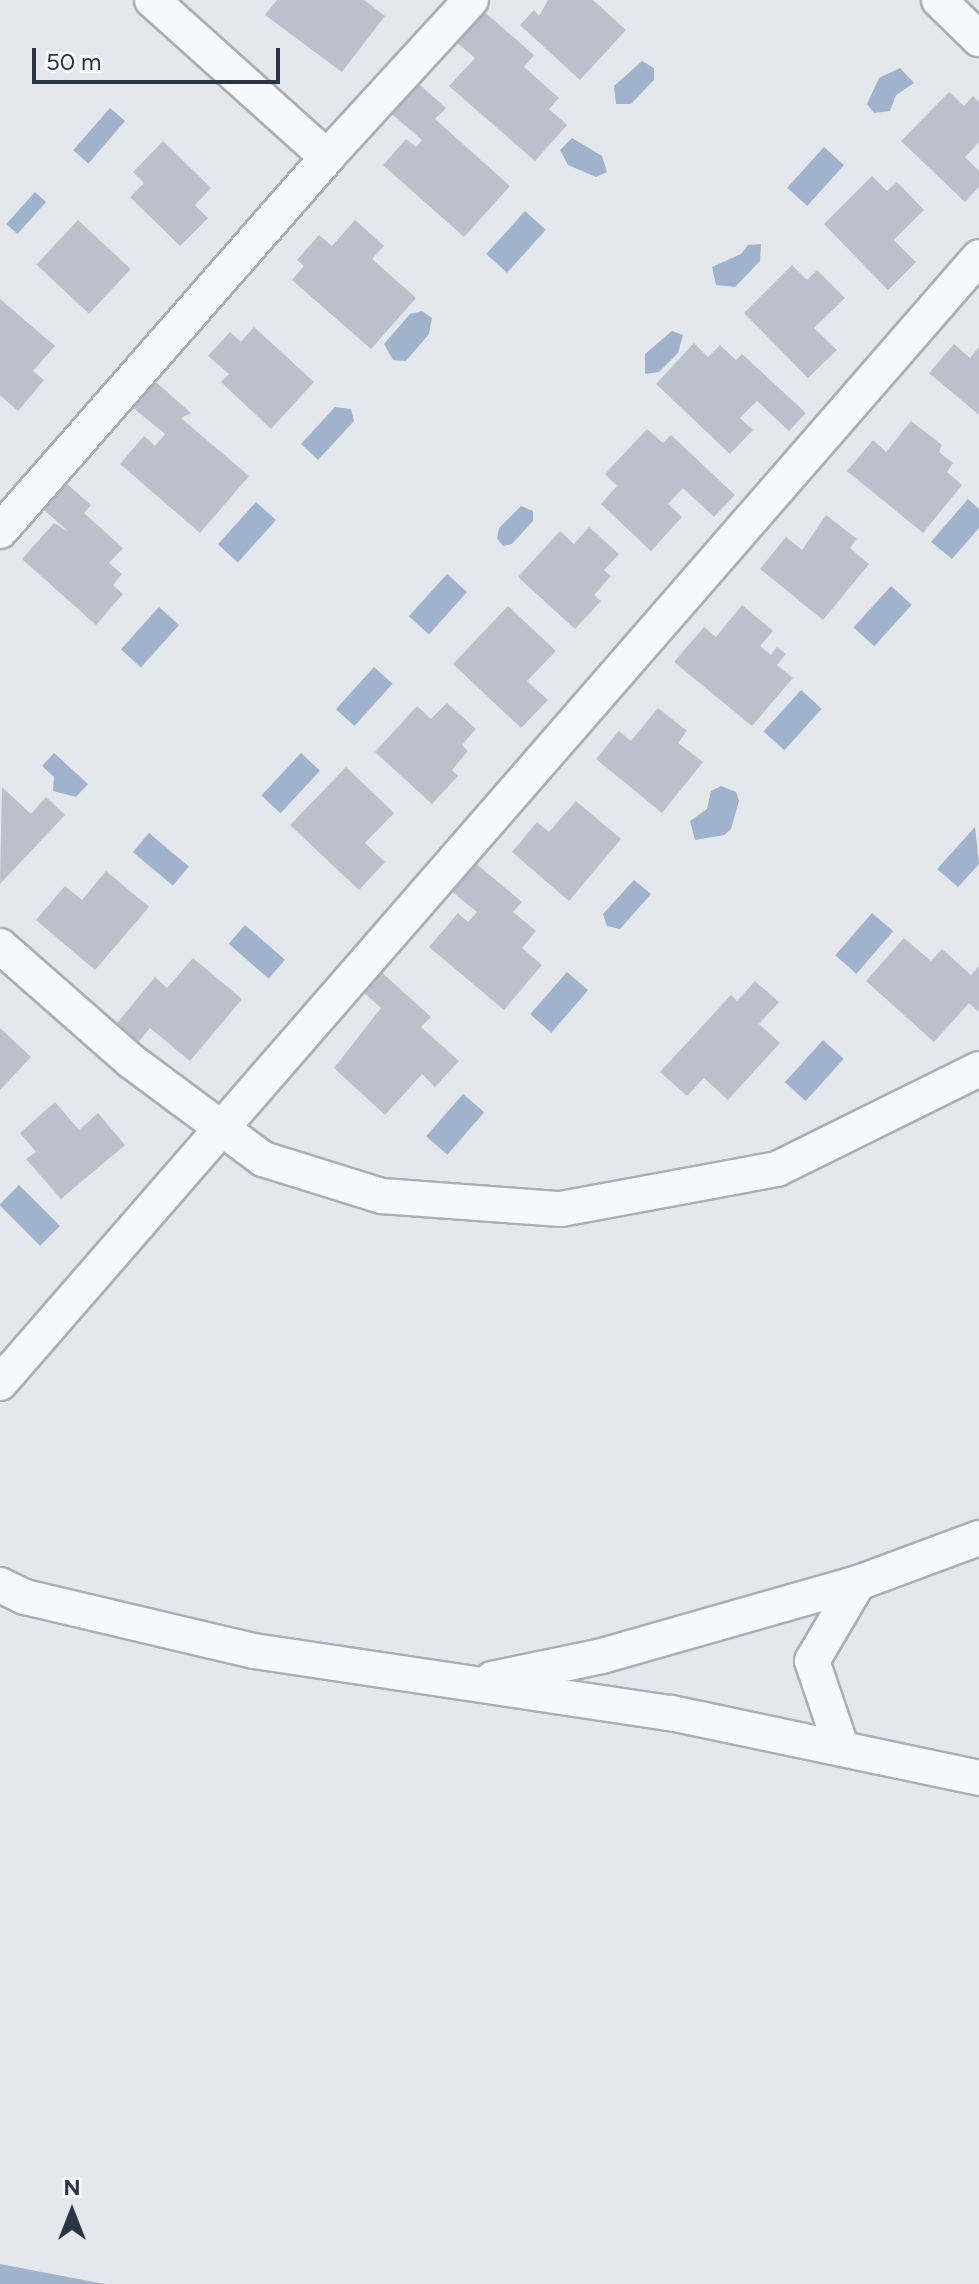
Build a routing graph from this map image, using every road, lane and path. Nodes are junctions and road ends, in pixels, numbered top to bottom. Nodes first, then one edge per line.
1 (152, 0) edge
2 (471, 0) edge
3 (939, 0) edge
4 (979, 39) edge
5 (327, 157) junction
6 (979, 257) edge
7 (0, 531) edge
8 (0, 946) edge
9 (979, 1069) edge
10 (221, 1128) junction
11 (0, 1383) edge
12 (979, 1538) edge
13 (858, 1583) junction
14 (0, 1585) edge
15 (471, 1684) junction
16 (842, 1749) junction
17 (979, 1778) edge

1 - 5 street
2 - 5 street
3 - 4 street
5 - 7 street
6 - 10 street
8 - 10 street
9 - 10 street
10 - 11 street
12 - 13 street
13 - 15 street
13 - 16 street
14 - 15 street
15 - 16 street
16 - 17 street

